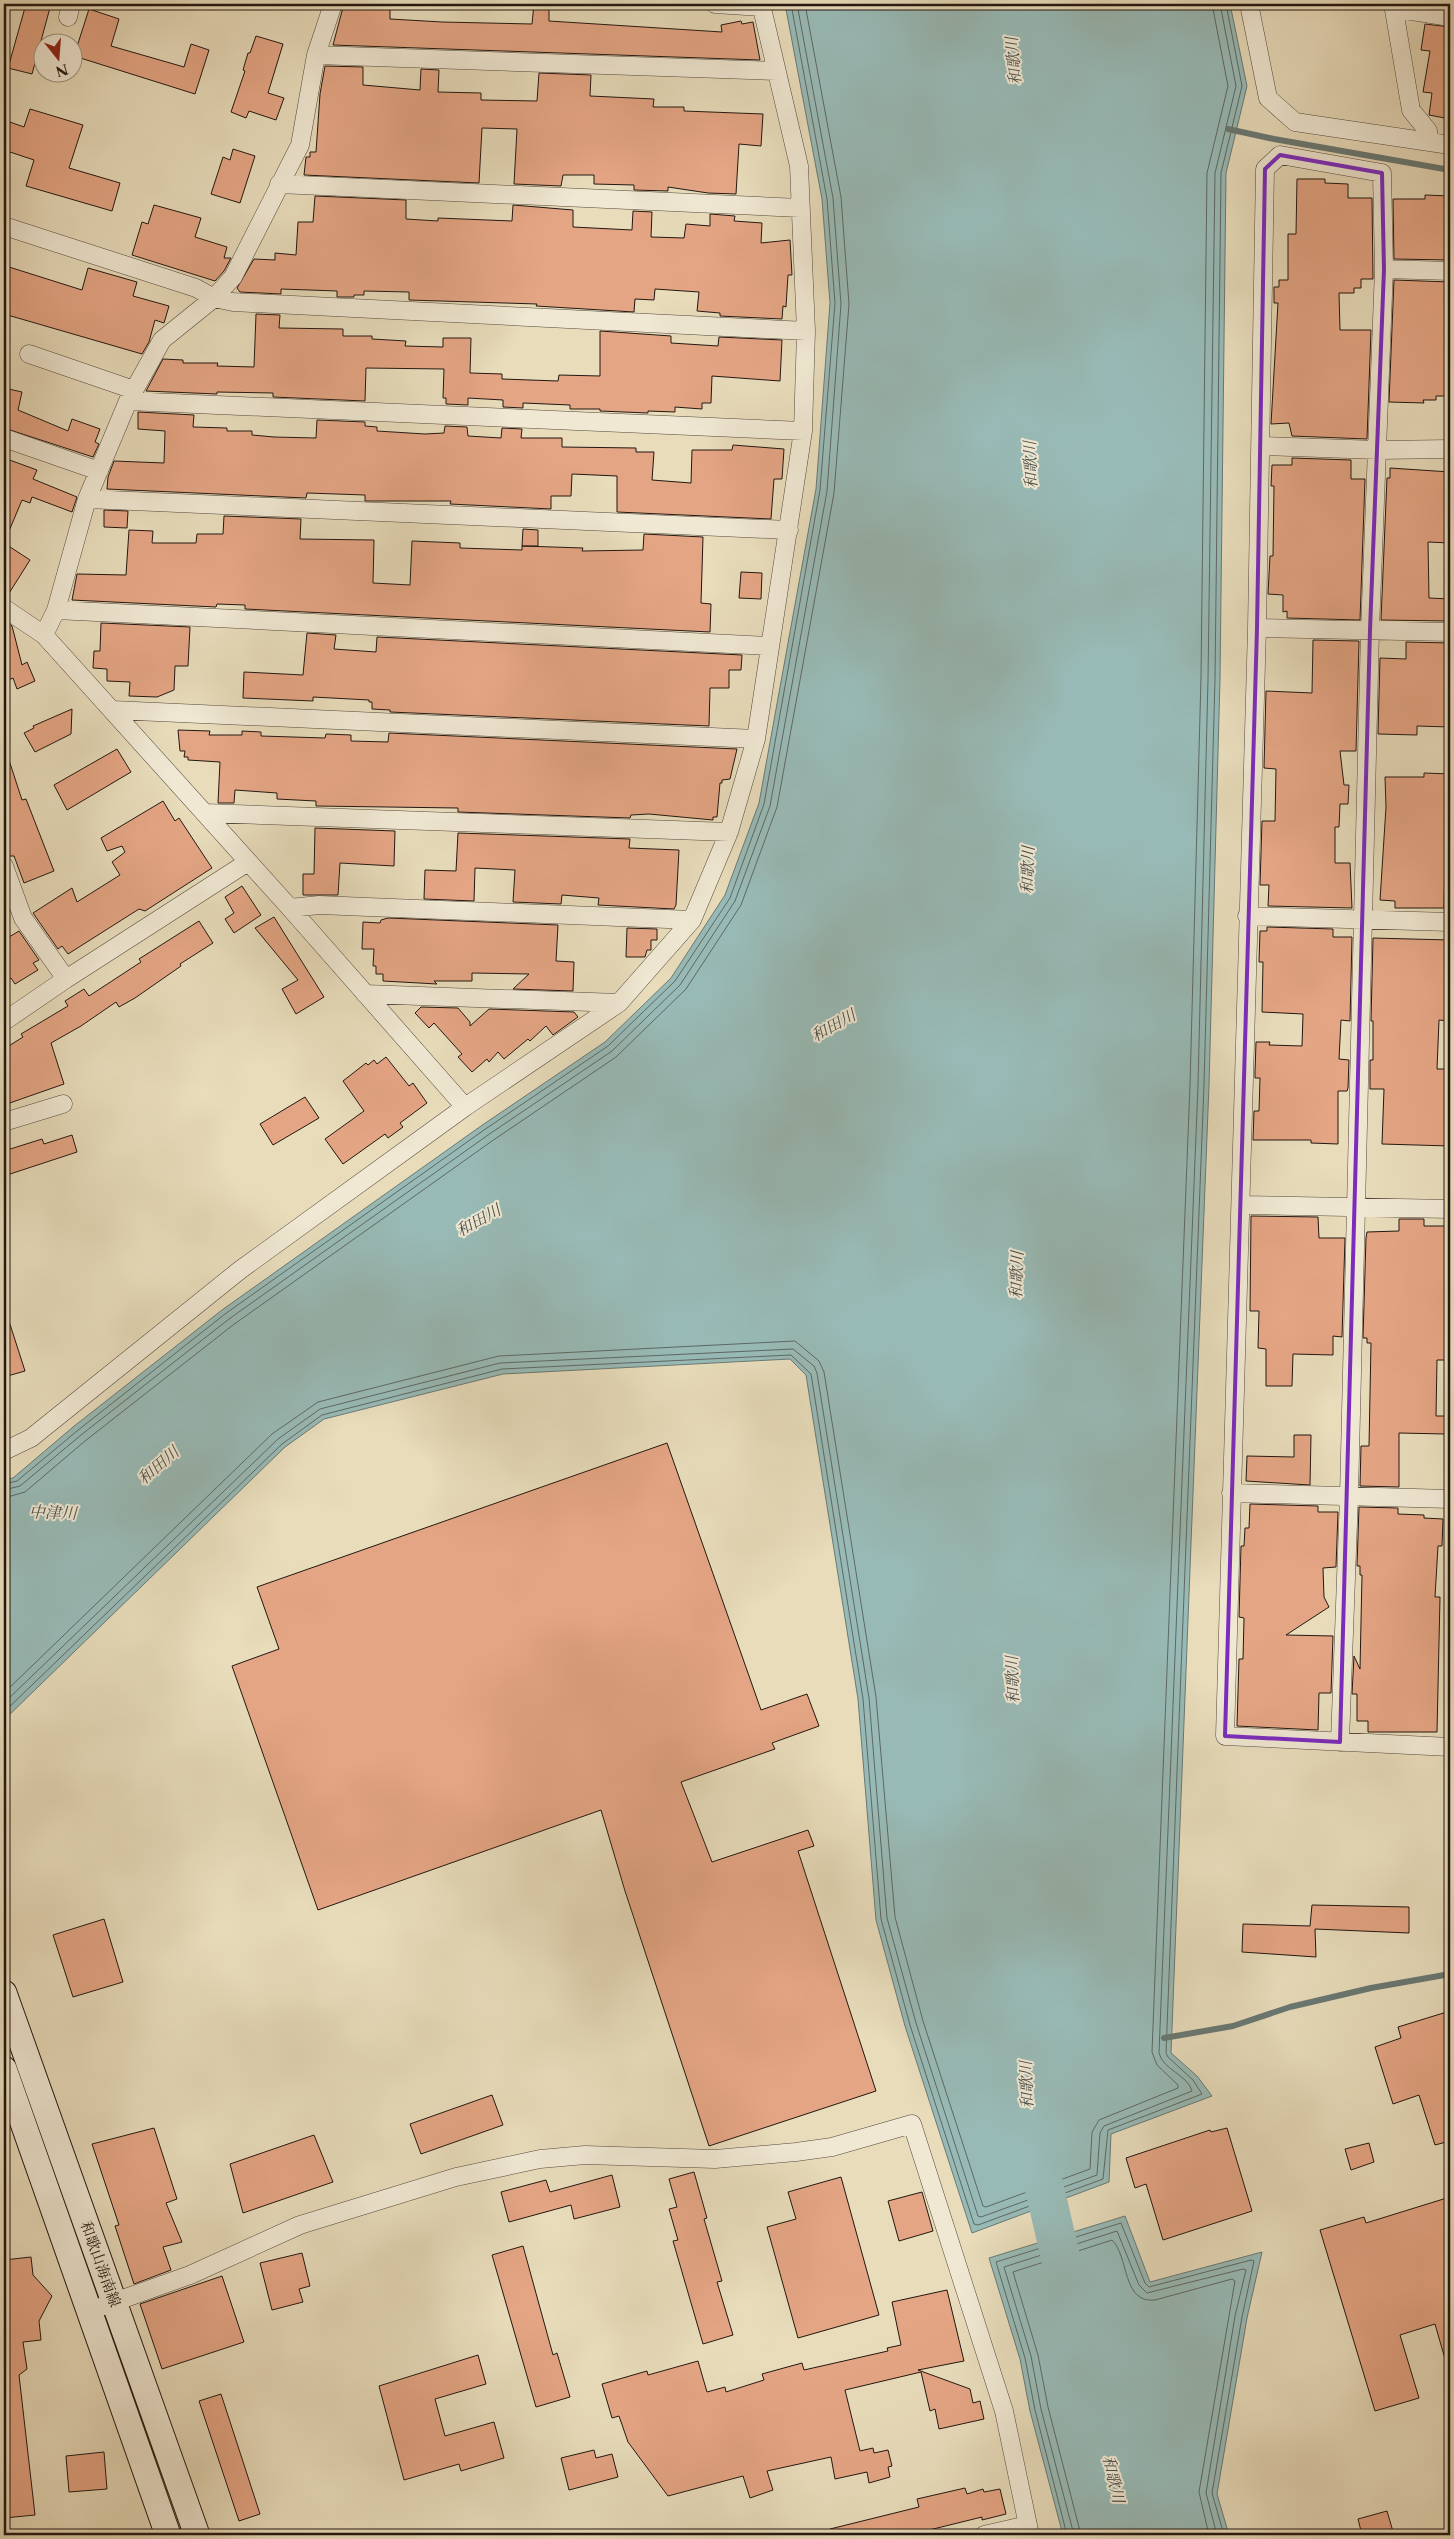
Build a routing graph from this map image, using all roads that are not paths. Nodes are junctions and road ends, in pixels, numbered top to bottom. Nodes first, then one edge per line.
1 (333, 4) edge
2 (715, 4) edge
3 (1249, 4) edge
4 (761, 6) edge
5 (1393, 6) edge
6 (1450, 17) edge
7 (316, 56) junction
8 (776, 71) junction
9 (1429, 140) junction
10 (1450, 145) edge
11 (279, 184) junction
12 (800, 208) junction
13 (4, 226) edge
14 (1384, 269) junction
15 (1450, 271) edge
16 (214, 298) junction
17 (806, 331) junction
18 (29, 354) dead end
19 (131, 395) junction
20 (803, 431) junction
21 (4, 438) edge
22 (1261, 446) junction
23 (1450, 449) edge
24 (1378, 450) junction
25 (99, 471) junction
26 (87, 499) junction
27 (789, 530) junction
28 (4, 608) edge
29 (56, 610) junction
30 (1257, 628) junction
31 (1370, 630) junction
32 (1450, 632) edge
33 (44, 635) junction
34 (770, 646) junction
35 (113, 710) junction
36 (756, 739) junction
37 (205, 813) junction
38 (729, 832) junction
39 (248, 862) junction
40 (4, 866) edge
41 (290, 908) junction
42 (1248, 916) junction
43 (692, 920) junction
44 (1363, 920) junction
45 (1450, 922) edge
46 (66, 979) junction
47 (365, 994) junction
48 (619, 1003) junction
49 (4, 1019) edge
50 (63, 1104) dead end
51 (465, 1107) junction
52 (4, 1122) edge
53 (1241, 1205) junction
54 (1355, 1207) junction
55 (1450, 1209) edge
56 (4, 1451) edge
57 (1231, 1493) junction
58 (1348, 1496) junction
59 (1450, 1498) edge
60 (1340, 1742) junction
61 (1450, 1746) edge
62 (4, 1993) edge
63 (4, 2069) edge
64 (115, 2302) junction
65 (90, 2311) junction
66 (1029, 2530) edge
67 (168, 2535) edge
68 (196, 2535) edge
69 (984, 2535) edge

1 - 7 street
2 - 4 street
3 - 9 street
4 - 8 street
5 - 6 street
5 - 9 street
7 - 8 street
7 - 11 street
8 - 12 street
9 - 10 street
11 - 12 street
11 - 16 street
12 - 17 street
13 - 16 street
14 - 15 street
14 - 22 street
14 - 24 street
16 - 17 street
16 - 19 street
17 - 20 street
18 - 19 street
19 - 20 street
19 - 25 street
20 - 27 street
21 - 25 street
22 - 24 street
22 - 30 street
23 - 24 street
24 - 31 street
25 - 26 street
26 - 27 street
26 - 29 street
27 - 34 street
28 - 33 street
29 - 33 street
29 - 34 street
30 - 31 street
30 - 42 street
31 - 32 street
31 - 44 street
33 - 35 street
34 - 36 street
35 - 36 street
35 - 37 street
36 - 38 street
37 - 38 street
37 - 39 street
38 - 43 street
39 - 41 street
39 - 46 street
40 - 46 street
41 - 43 street
41 - 47 street
42 - 44 street
42 - 53 street
43 - 48 street
44 - 45 street
44 - 54 street
46 - 49 street
47 - 48 street
47 - 51 street
48 - 51 street
50 - 52 street
51 - 56 street
53 - 54 street
53 - 57 street
54 - 55 street
54 - 58 street
57 - 58 street
57 - 60 street
58 - 59 street
58 - 60 street
60 - 61 street
62 - 64 main road, 和歌山海南線
63 - 65 main road, 和歌山海南線
64 - 65 street
64 - 66 street
64 - 68 main road, 和歌山海南線
65 - 67 main road, 和歌山海南線
66 - 69 street

